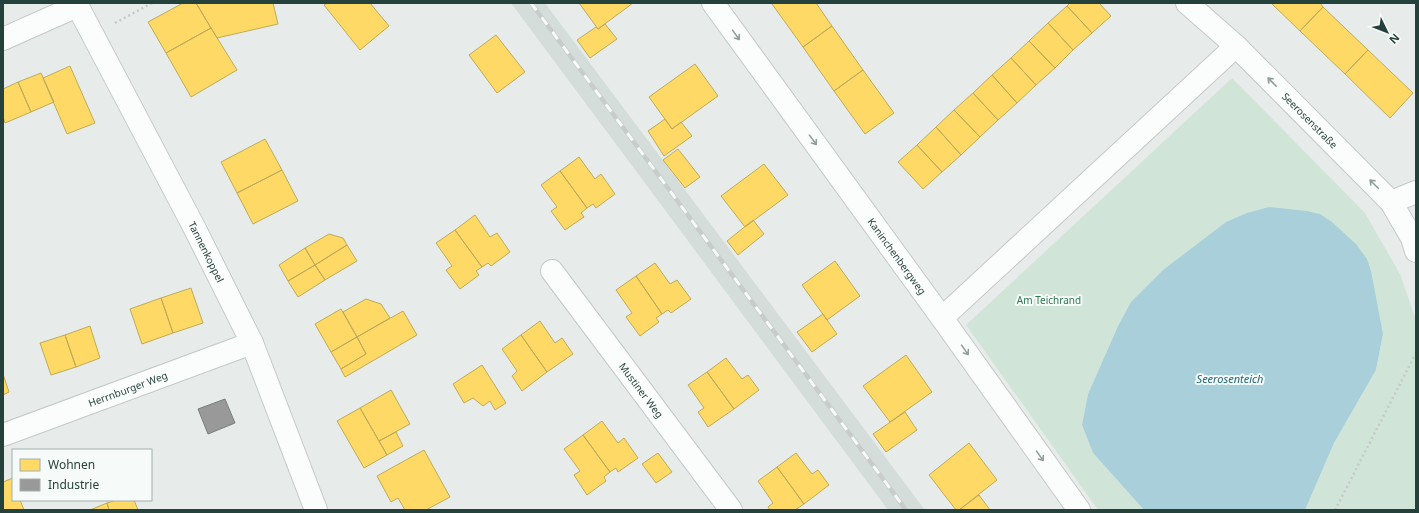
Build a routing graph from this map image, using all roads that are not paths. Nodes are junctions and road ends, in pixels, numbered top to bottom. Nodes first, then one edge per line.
1 (714, 3) edge
2 (1187, 3) edge
3 (76, 4) edge
4 (3, 39) edge
5 (1236, 46) junction
6 (1416, 192) edge
7 (1392, 202) junction
8 (1416, 251) edge
9 (552, 271) dead end
10 (942, 318) junction
11 (252, 343) junction
12 (3, 435) edge
13 (316, 510) edge
14 (731, 510) edge
15 (1079, 510) edge

1 -> 10 street, Kaninchenbergweg
2 - 5 street, Seerosenstraße
3 - 4 street
3 - 11 street, Tannenkoppel
7 -> 5 street, Seerosenstraße
5 - 10 street
6 - 7 street
7 - 8 street, Seerosenstraße
9 - 14 street, Mustiner Weg
10 -> 15 street, Kaninchenbergweg
11 - 12 street, Herrnburger Weg
11 - 13 street, Tannenkoppel

